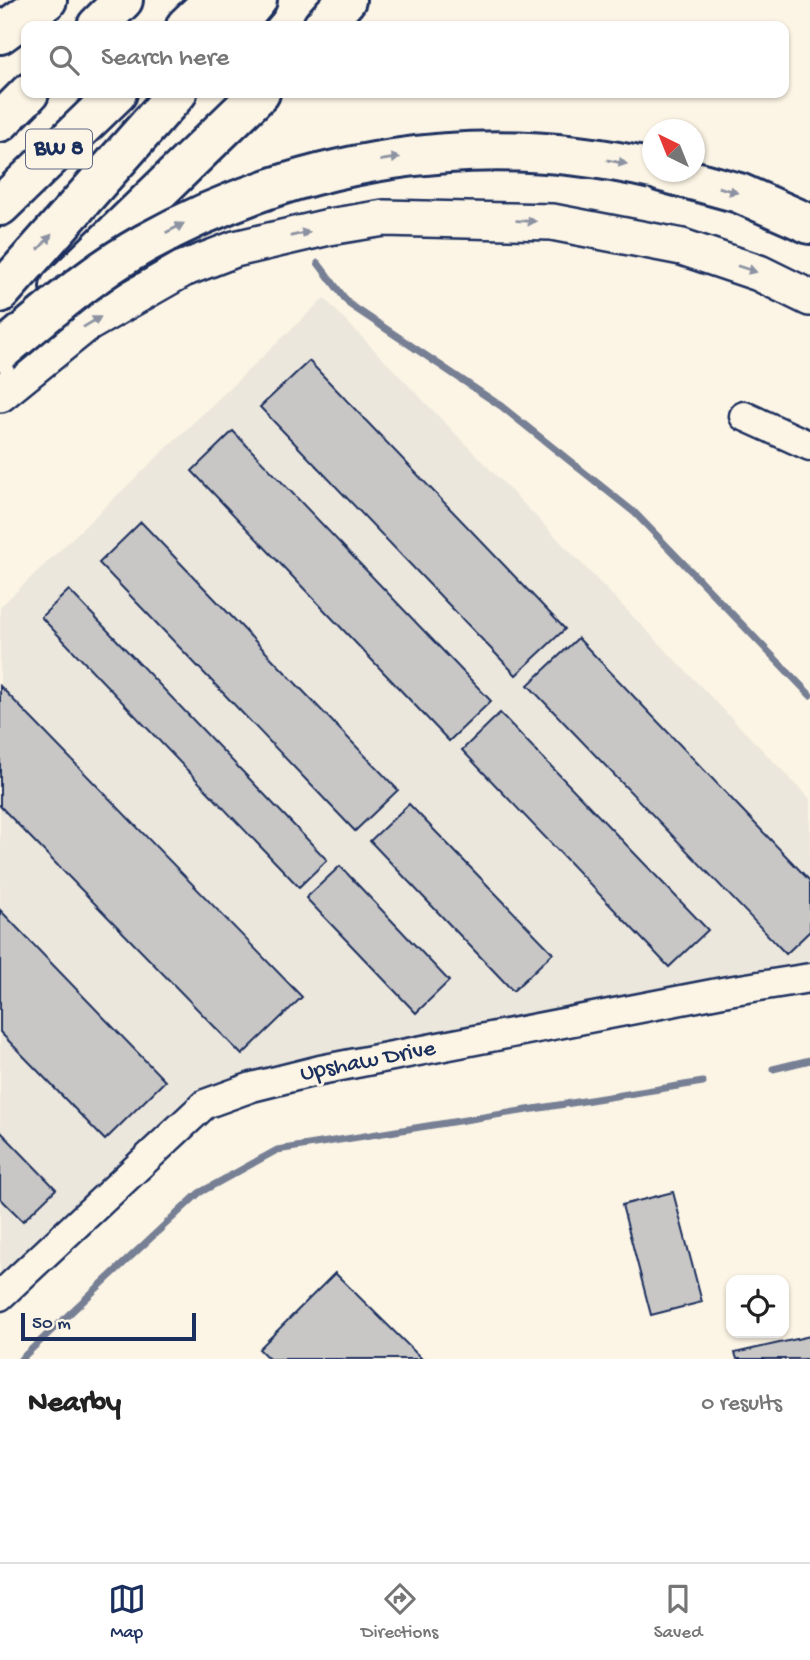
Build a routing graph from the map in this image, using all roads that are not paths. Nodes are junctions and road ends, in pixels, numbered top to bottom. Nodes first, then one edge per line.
1 (47, 0) edge
2 (123, 0) edge
3 (213, 0) edge
4 (257, 0) edge
5 (346, 0) edge
6 (360, 0) edge
7 (102, 21) edge
8 (191, 21) edge
9 (239, 21) edge
10 (327, 21) edge
11 (338, 21) edge
12 (0, 34) edge
13 (24, 98) edge
14 (112, 98) edge
15 (173, 98) edge
16 (255, 98) edge
17 (261, 98) edge
18 (0, 122) edge
19 (642, 167) edge
20 (699, 182) edge
21 (0, 206) edge
22 (810, 224) edge
23 (0, 293) edge
24 (810, 298) edge
25 (0, 344) edge
26 (0, 352) edge
27 (0, 384) edge
28 (0, 394) edge
29 (744, 416) dead end
30 (810, 446) edge
31 (810, 978) edge
32 (0, 1296) edge

1 - 12 highway
2 - 7 highway
3 - 8 highway
4 - 9 highway
5 - 10 highway
6 - 11 main road
13 - 18 highway, BW 8
14 - 21 highway, BW 8
23 -> 15 highway
16 - 25 highway
17 - 27 main road
26 -> 19 highway, bridge
20 -> 22 highway
28 -> 24 main road
29 - 30 street
31 - 32 street, Upshaw Drive

